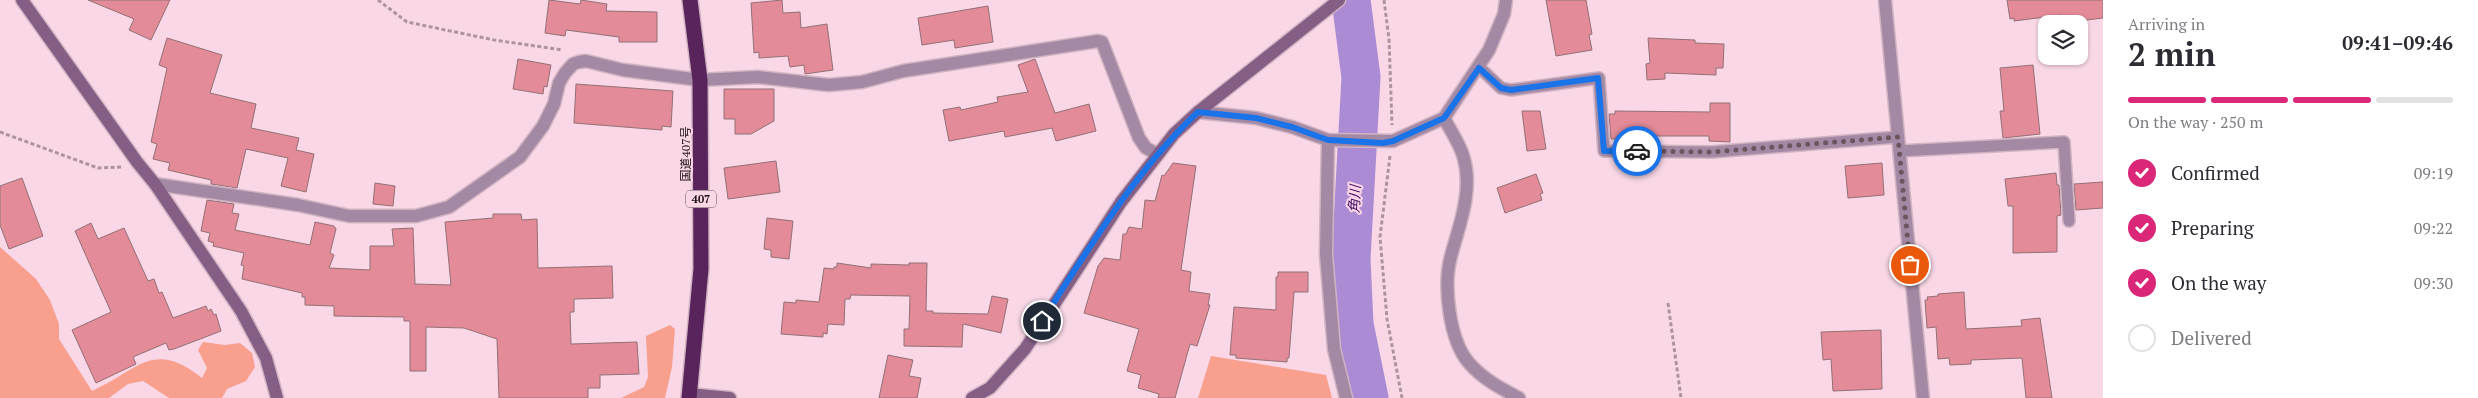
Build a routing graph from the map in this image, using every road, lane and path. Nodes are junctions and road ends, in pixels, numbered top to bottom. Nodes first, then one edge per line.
1 (22, 0) edge
2 (378, 0) edge
3 (690, 0) edge
4 (1339, 0) edge
5 (1384, 0) edge
6 (1506, 0) edge
7 (1885, 0) edge
8 (586, 61) junction
9 (1479, 68) junction
10 (700, 80) junction
11 (1198, 112) junction
12 (1444, 118) junction
13 (0, 132) edge
14 (1898, 137) junction
15 (1331, 141) junction
16 (1388, 142) junction
17 (1900, 151) junction
18 (1157, 154) junction
19 (137, 162) junction
20 (155, 184) junction
21 (2069, 221) dead end
22 (1668, 303) dead end
23 (689, 396) edge
24 (277, 398) edge
25 (730, 398) edge
26 (972, 398) edge
27 (1346, 398) edge
28 (1402, 398) edge
29 (1519, 398) edge
30 (1681, 398) edge
31 (1923, 398) edge

1 - 19 street
2 - 8 path
3 - 10 highway, 国道407号 / 407
4 - 11 street
5 - 16 path
6 - 9 street
7 - 14 street
8 - 10 street
8 - 20 street
9 - 12 street
9 - 14 lane
10 - 18 street
10 - 23 highway, 国道407号 / 407
11 - 15 street
11 - 18 street
12 - 16 street
12 - 29 street
13 - 19 path
14 - 17 street
15 - 16 street
15 - 27 street
16 - 28 path
17 - 21 lane
17 - 31 street
18 - 26 street
19 - 20 street
20 - 24 street
22 - 30 path
23 - 25 street

